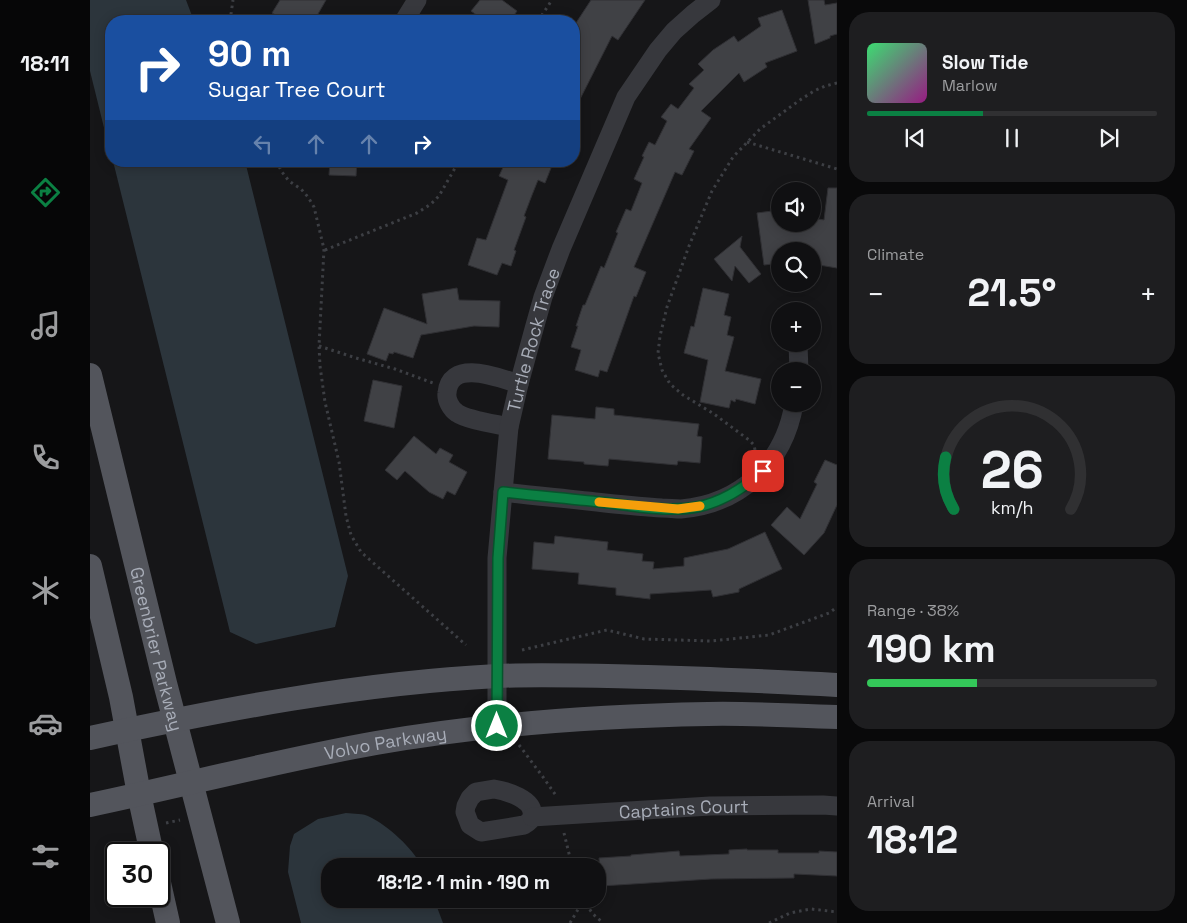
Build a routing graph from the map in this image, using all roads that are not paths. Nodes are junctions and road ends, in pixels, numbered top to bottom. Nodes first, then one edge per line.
1 (417, 0) edge
2 (707, 1) edge
3 (408, 15) edge
4 (90, 375) edge
5 (519, 384) junction
6 (792, 412) edge
7 (509, 427) junction
8 (503, 492) junction
9 (90, 566) edge
10 (498, 676) junction
11 (837, 685) edge
12 (837, 717) edge
13 (174, 721) junction
14 (497, 726) junction
15 (127, 730) junction
16 (90, 738) edge
17 (191, 782) junction
18 (139, 794) junction
19 (90, 805) edge
20 (837, 806) edge
21 (532, 816) dead end
22 (149, 842) edge
23 (164, 907) edge
24 (168, 923) edge
25 (228, 923) edge

1 - 3 street
2 - 5 street, Turtle Rock Trace
4 - 13 main road, Greenbrier Parkway
5 - 7 street, Turtle Rock Trace
5 - 7 street
6 - 8 street
7 - 8 street, Turtle Rock Trace
8 - 10 street, Turtle Rock Trace
9 - 15 main road
10 - 11 main road
10 - 13 main road
10 - 14 street, Turtle Rock Trace
12 - 14 main road, Volvo Parkway
13 - 15 main road
13 - 17 main road, Greenbrier Parkway
14 - 17 main road, Volvo Parkway
15 - 16 main road
15 - 18 main road
17 - 18 main road, Volvo Parkway
17 - 25 main road, Greenbrier Parkway
18 - 19 main road, Volvo Parkway
18 - 22 main road
20 - 21 street, Captains Court
23 - 24 main road

